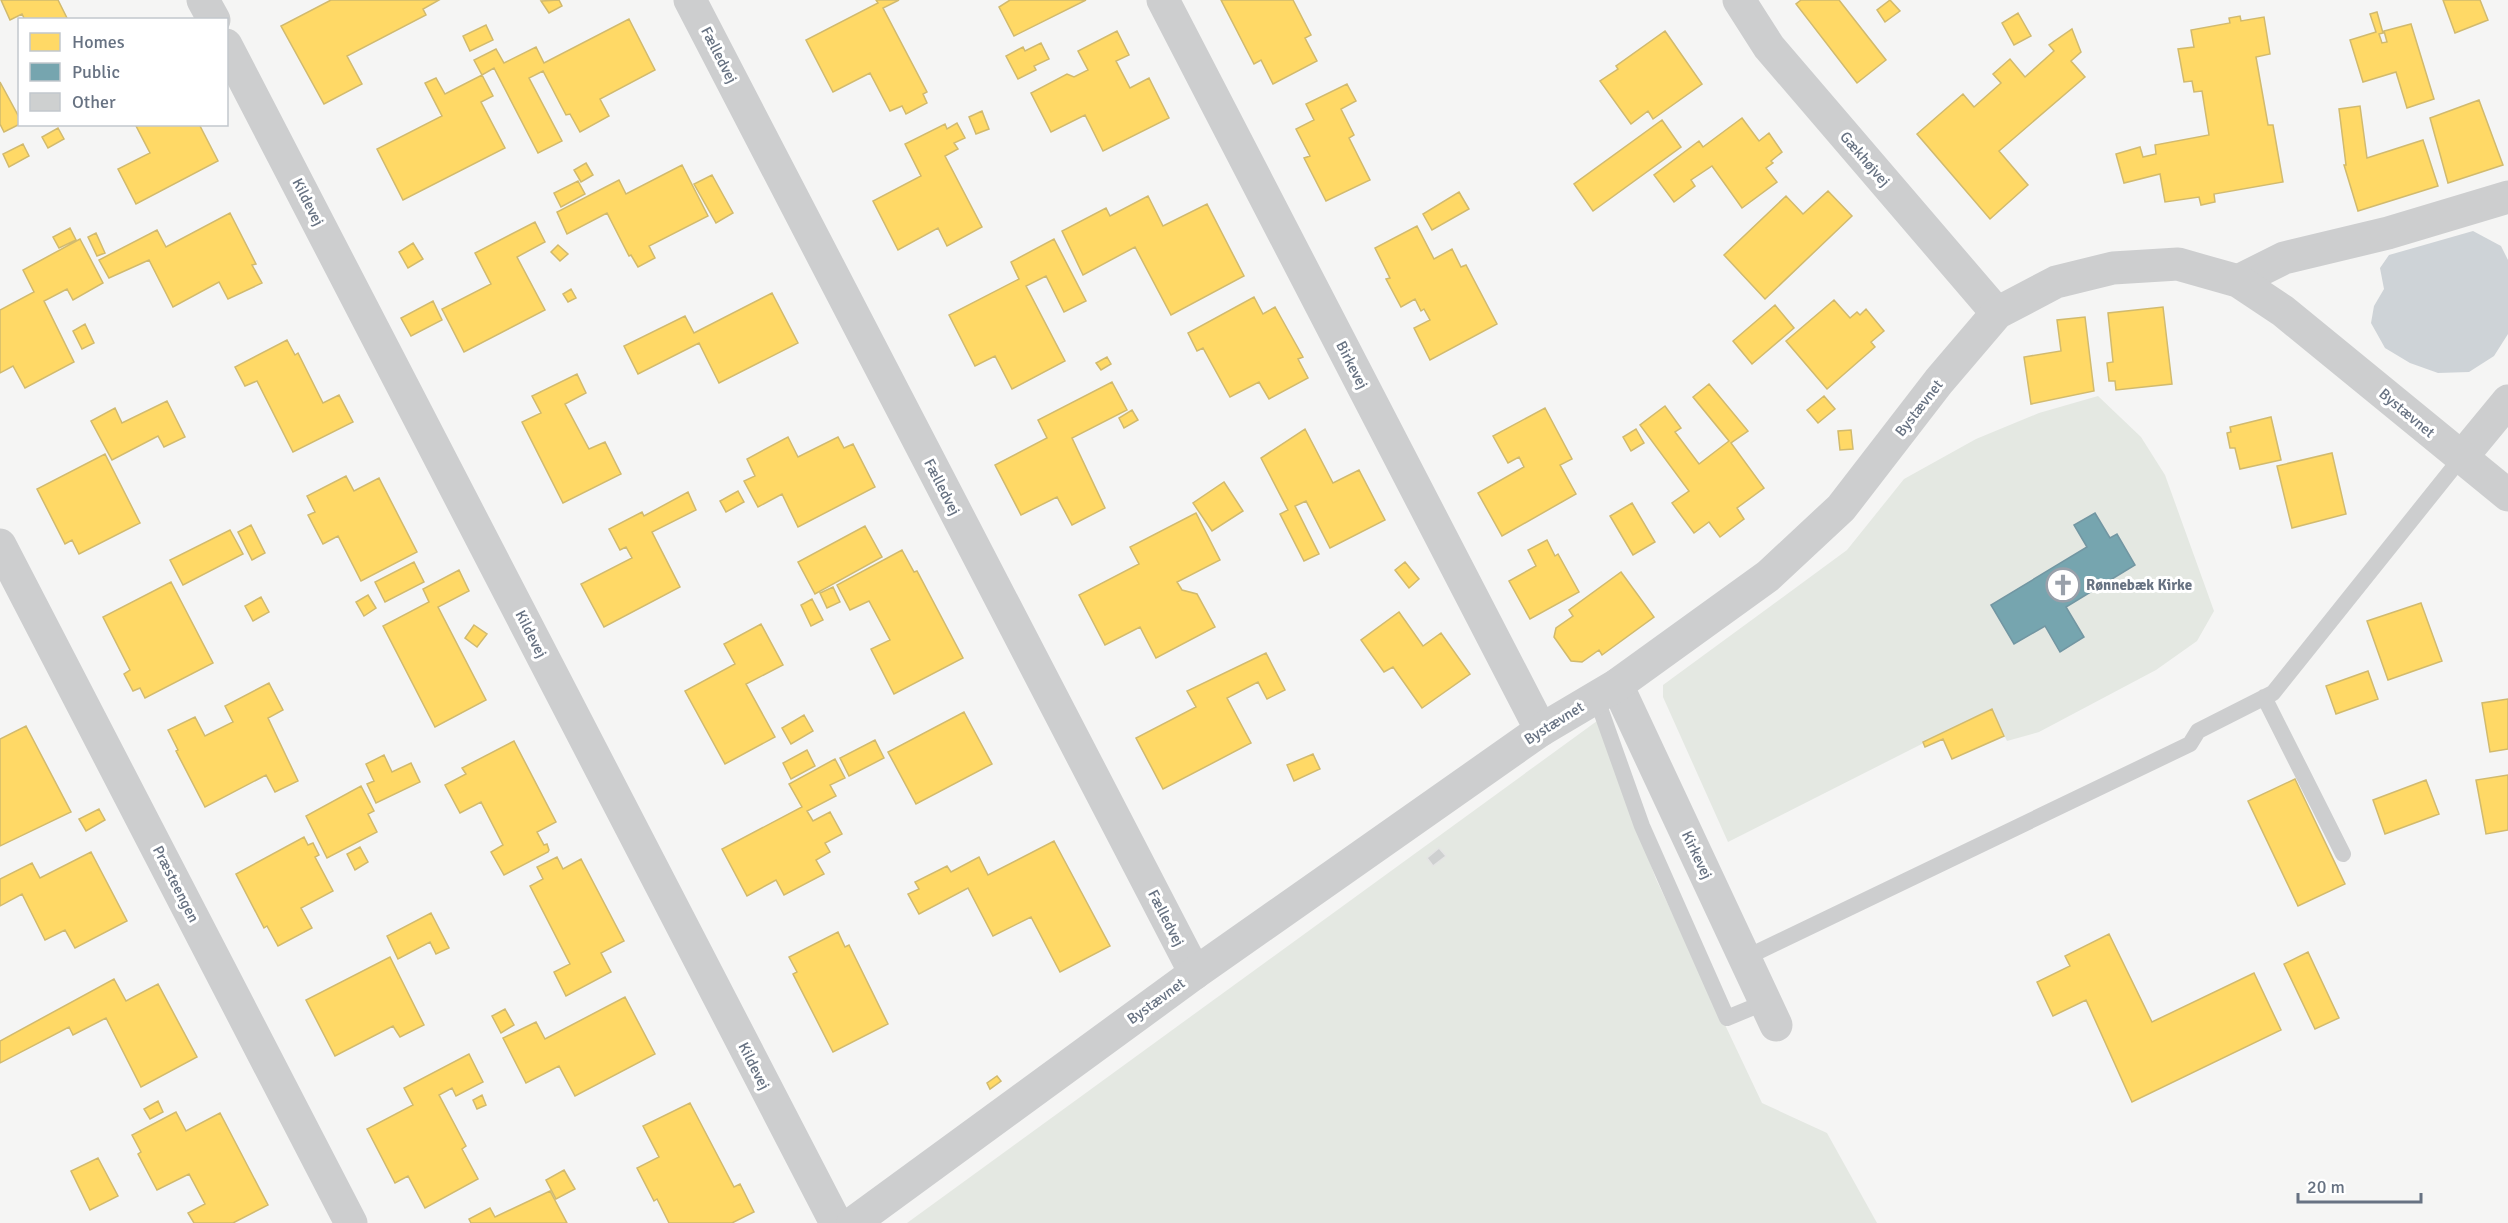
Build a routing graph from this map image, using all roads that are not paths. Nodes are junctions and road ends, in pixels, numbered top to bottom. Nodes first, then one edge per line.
1 (203, 0) edge
2 (690, 0) edge
3 (1163, 0) edge
4 (1739, 0) edge
5 (213, 18) edge
6 (228, 49) edge
7 (2508, 197) edge
8 (2238, 281) junction
9 (1997, 313) junction
10 (2508, 401) edge
11 (2461, 458) junction
12 (2508, 495) edge
13 (0, 545) edge
14 (1606, 691) junction
15 (2264, 697) junction
16 (1541, 730) junction
17 (2343, 854) dead end
18 (1745, 958) junction
19 (1195, 973) junction
20 (1771, 1013) joint
21 (351, 1223) edge
22 (836, 1223) edge
23 (853, 1223) edge

1 - 5 street
2 - 19 street, Fælledvej
3 - 16 street, Birkevej
4 - 9 street, Gækhøjvej
6 - 22 street, Kildevej
7 - 8 street
8 - 9 street, Bystævnet
8 - 11 street, Bystævnet
9 - 14 street, Bystævnet
10 - 11 street
11 - 12 street, Bystævnet
11 - 15 lane
13 - 21 street, Præsteengen
14 - 16 street, Bystævnet
14 - 18 street, Kirkevej
14 - 20 lane
15 - 17 lane
15 - 18 lane
16 - 19 street, Bystævnet
18 - 20 street, Kirkevej
19 - 23 street, Bystævnet

